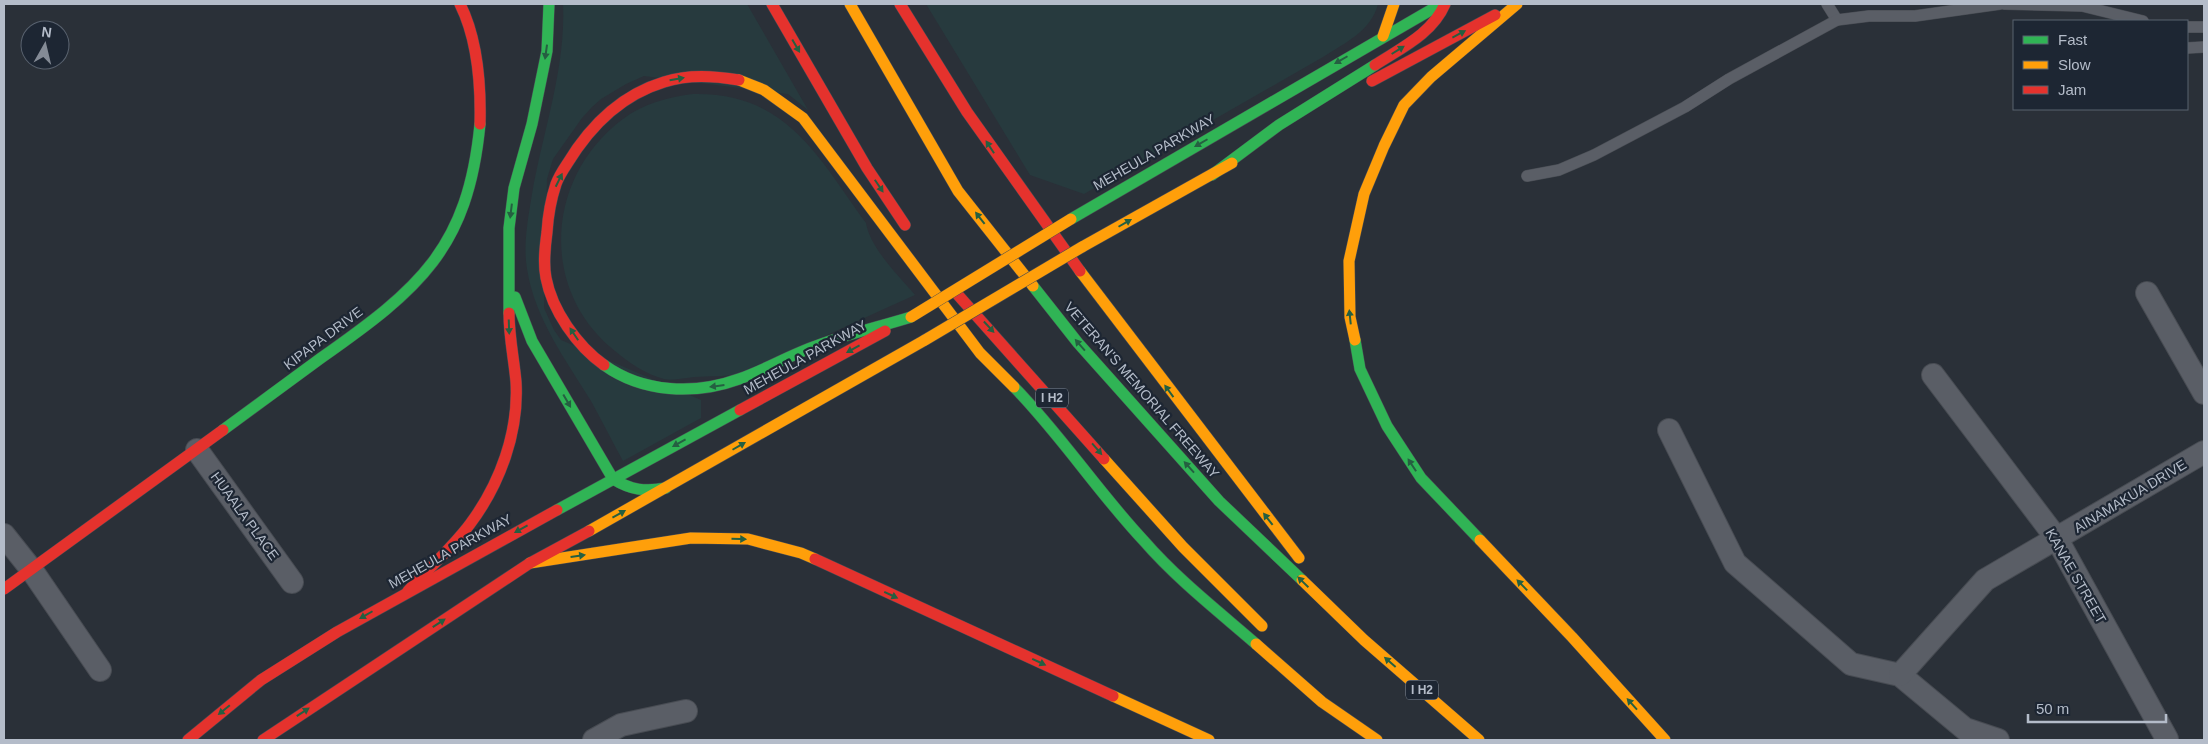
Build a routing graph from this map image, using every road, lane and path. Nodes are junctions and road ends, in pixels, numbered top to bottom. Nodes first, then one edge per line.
1 (460, 4) edge
2 (548, 4) edge
3 (772, 4) edge
4 (850, 4) edge
5 (900, 4) edge
6 (1394, 4) edge
7 (1441, 4) edge
8 (1445, 4) edge
9 (1517, 4) edge
10 (1827, 4) edge
11 (2000, 4) edge
12 (2004, 4) edge
13 (2082, 5) edge
14 (1943, 7) edge
15 (1838, 20) junction
16 (2139, 20) edge
17 (2188, 27) edge
18 (2204, 27) edge
19 (1383, 36) junction
20 (2204, 47) edge
21 (2188, 48) edge
22 (1212, 175) junction
23 (1527, 176) dead end
24 (911, 232) dead end
25 (508, 261) junction
26 (944, 280) dead end
27 (2147, 293) dead end
28 (911, 317) junction
29 (1933, 375) dead end
30 (2204, 393) edge
31 (1670, 430) dead end
32 (197, 450) junction
33 (2204, 452) edge
34 (613, 479) junction
35 (666, 488) junction
36 (4, 535) edge
37 (2057, 539) junction
38 (530, 563) junction
39 (31, 569) junction
40 (292, 582) dead end
41 (4, 589) edge
42 (408, 591) junction
43 (1270, 634) dead end
44 (1364, 640) junction
45 (100, 670) dead end
46 (1900, 675) junction
47 (686, 711) dead end
48 (2167, 739) dead end
49 (188, 740) edge
50 (263, 740) edge
51 (594, 740) edge
52 (1208, 740) edge
53 (1377, 740) edge
54 (1479, 740) edge
55 (1665, 740) edge
56 (1998, 740) edge

1 - 32 main road, KIPAPA DRIVE
2 -> 25 main road
3 -> 24 main road
44 -> 4 main road, VETERAN'S MEMORIAL FREEWAY / I H2
44 -> 5 main road
6 - 19 main road
7 - 19 main road, MEHEULA PARKWAY
22 -> 8 main road
22 -> 9 main road
55 -> 9 main road
10 - 15 lane
11 - 14 lane
12 - 13 lane
13 - 16 lane
14 - 15 lane
15 - 23 lane
17 - 18 lane
19 -> 28 main road, MEHEULA PARKWAY, bridge
20 - 21 lane
35 -> 22 main road, bridge
25 -> 34 main road
25 -> 42 main road
26 -> 43 main road, I H2
27 - 30 street
28 -> 34 main road, MEHEULA PARKWAY
28 -> 53 main road
29 - 37 street, KANAE STREET
31 - 46 street
32 - 39 main road, KIPAPA DRIVE
32 - 40 street, HUAALA PLACE
33 - 37 street, AINAMAKUA DRIVE
34 - 35 main road
34 -> 42 main road, MEHEULA PARKWAY
38 -> 35 main road
36 - 39 street
37 - 46 street, AINAMAKUA DRIVE
37 - 48 street, KANAE STREET
50 -> 38 main road
38 -> 52 main road
39 - 41 main road, KIPAPA DRIVE
39 - 45 street
42 -> 49 main road, MEHEULA PARKWAY
54 -> 44 main road, VETERAN'S MEMORIAL FREEWAY / I H2
46 - 56 street
47 - 51 street

